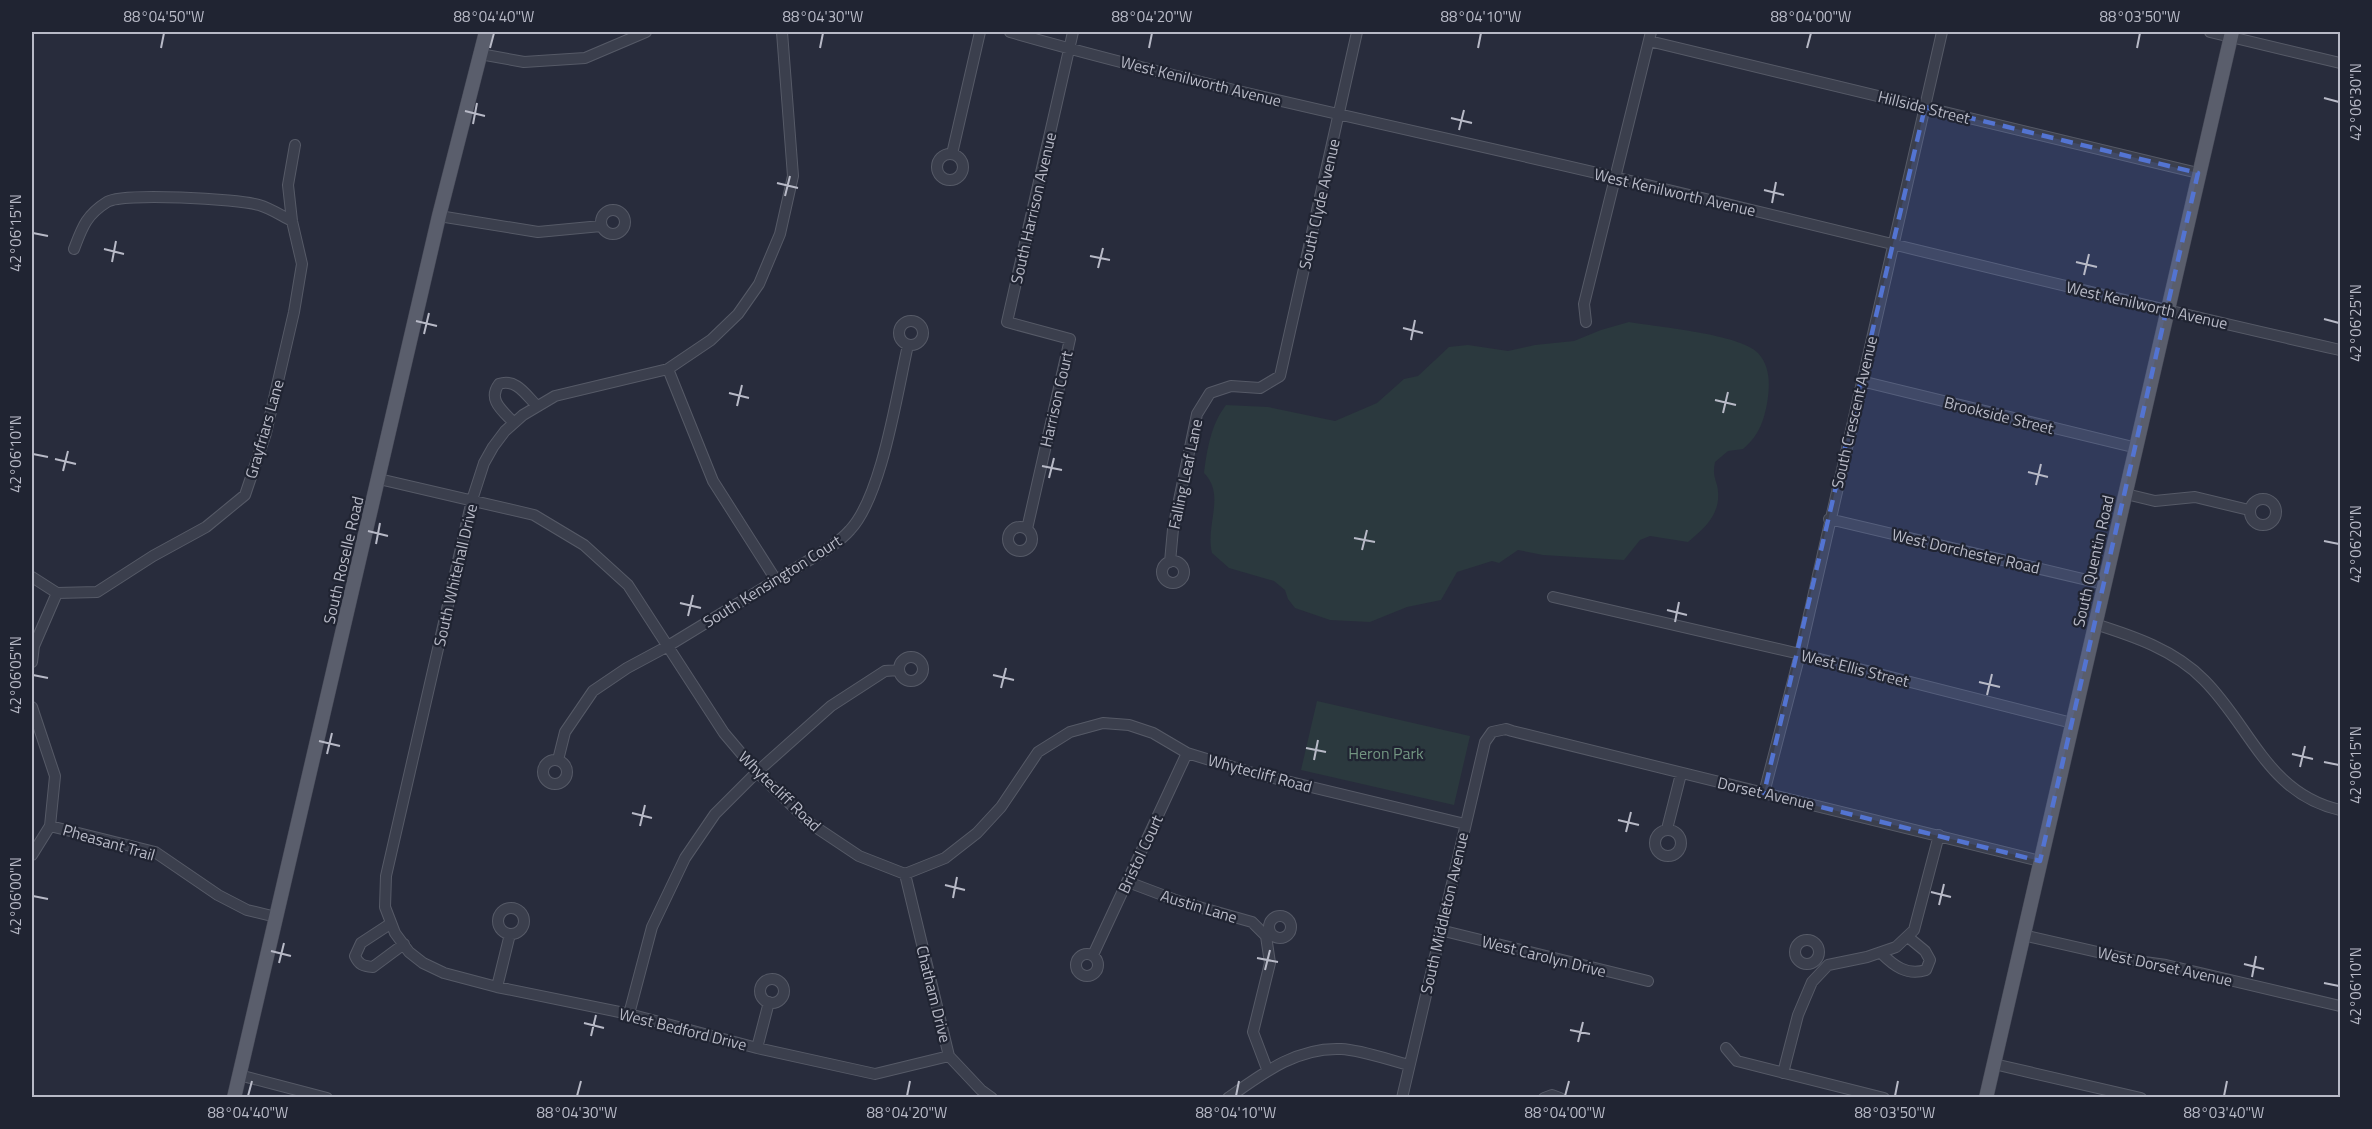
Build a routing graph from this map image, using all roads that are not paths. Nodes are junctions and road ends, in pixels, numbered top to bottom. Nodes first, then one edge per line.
1 (486, 32) edge
2 (646, 32) edge
3 (782, 32) edge
4 (980, 32) edge
5 (1010, 32) edge
6 (1073, 32) edge
7 (1358, 32) edge
8 (1942, 32) edge
9 (2210, 32) edge
10 (2232, 34) edge
11 (1650, 36) edge
12 (1069, 48) junction
13 (480, 54) junction
14 (2340, 63) edge
15 (1925, 107) junction
16 (1338, 116) junction
17 (295, 145) dead end
18 (952, 154) dead end
19 (2198, 173) junction
20 (1615, 177) junction
21 (439, 216) junction
22 (292, 221) junction
23 (601, 226) dead end
24 (1893, 244) junction
25 (74, 249) dead end
26 (2168, 311) junction
27 (1586, 322) dead end
28 (1070, 339) joint
29 (908, 345) dead end
30 (2340, 350) edge
31 (668, 369) junction
32 (1280, 376) joint
33 (1861, 381) junction
34 (537, 406) junction
35 (514, 423) junction
36 (2137, 448) junction
37 (379, 479) junction
38 (2126, 494) junction
39 (472, 500) junction
40 (2249, 510) dead end
41 (1829, 519) junction
42 (1027, 529) dead end
43 (1170, 562) dead end
44 (32, 577) edge
45 (776, 580) junction
46 (2104, 584) junction
47 (57, 593) junction
48 (1553, 597) dead end
49 (2094, 624) junction
50 (668, 646) junction
51 (1800, 654) junction
52 (32, 662) edge
53 (899, 670) dead end
54 (32, 707) edge
55 (2072, 723) junction
56 (1492, 732) joint
57 (1187, 753) junction
58 (558, 760) dead end
59 (757, 772) junction
60 (1682, 774) junction
61 (1764, 793) junction
62 (2340, 810) edge
63 (1465, 824) junction
64 (50, 826) junction
65 (1667, 829) dead end
66 (1939, 834) junction
67 (32, 855) edge
68 (2040, 861) junction
69 (904, 874) junction
70 (1128, 882) junction
71 (276, 917) junction
72 (392, 929) junction
73 (1440, 930) junction
74 (510, 934) dead end
75 (2024, 935) junction
76 (1908, 936) junction
77 (404, 944) junction
78 (1881, 953) junction
79 (1093, 955) dead end
80 (1814, 961) dead end
81 (1822, 972) junction
82 (1648, 981) dead end
83 (497, 987) junction
84 (770, 1002) dead end
85 (2340, 1006) edge
86 (629, 1014) junction
87 (757, 1048) junction
88 (1726, 1048) dead end
89 (949, 1056) junction
90 (1994, 1064) junction
91 (1409, 1065) junction
92 (1268, 1069) junction
93 (1783, 1073) junction
94 (239, 1075) junction
95 (234, 1098) edge
96 (327, 1098) edge
97 (992, 1098) edge
98 (1228, 1098) edge
99 (1402, 1098) edge
100 (1544, 1098) edge
101 (1560, 1098) edge
102 (1884, 1098) edge
103 (1986, 1098) edge
104 (2141, 1098) edge

1 - 13 main road, South Roselle Road
2 - 13 street
3 - 31 street, South Whitehall Drive
4 - 18 street
5 - 12 street, West Kenilworth Avenue
6 - 12 street, South Harrison Avenue
7 - 16 street, South Clyde Avenue
8 - 15 street, South Crescent Avenue
9 - 10 street
10 - 14 street
10 - 19 main road, South Quentin Road
11 - 15 street, Hillside Street
11 - 20 street
12 - 16 street, West Kenilworth Avenue
12 - 28 street, South Harrison Avenue
13 - 21 main road, South Roselle Road
15 - 19 street, Hillside Street
15 - 24 street, South Crescent Avenue
16 - 20 street, West Kenilworth Avenue
16 - 32 street, South Clyde Avenue
17 - 22 street, Grayfriars Lane
19 - 26 main road, South Quentin Road
20 - 24 street, West Kenilworth Avenue
20 - 27 street
21 - 23 street
21 - 37 main road, South Roselle Road
22 - 25 street
22 - 47 street, Grayfriars Lane
24 - 26 street, West Kenilworth Avenue
24 - 33 street, South Crescent Avenue
26 - 30 street, West Kenilworth Avenue
26 - 36 main road, South Quentin Road
28 - 42 street, Harrison Court
29 - 45 street, South Kensington Court
31 - 34 street, South Whitehall Drive
31 - 45 street
32 - 43 street, Falling Leaf Lane
33 - 36 street, Brookside Street
33 - 41 street, South Crescent Avenue
34 - 35 street, South Whitehall Drive
34 - 35 street
35 - 39 street, South Whitehall Drive
36 - 38 main road, South Quentin Road
37 - 39 street, Whytecliff Road
37 - 71 main road, South Roselle Road
38 - 40 street
38 - 46 main road, South Quentin Road
39 - 50 street, Whytecliff Road
39 - 72 street, South Whitehall Drive
41 - 46 street, West Dorchester Road
41 - 51 street, South Crescent Avenue
44 - 47 street
45 - 50 street, South Kensington Court
46 - 49 main road, South Quentin Road
47 - 52 street
48 - 51 street, West Ellis Street
49 - 55 main road, South Quentin Road
49 - 62 street
50 - 58 street, South Kensington Court
50 - 59 street, Whytecliff Road
51 - 55 street, West Ellis Street
51 - 61 street, South Crescent Avenue
53 - 59 street
54 - 64 street, Pheasant Trail
55 - 68 main road, South Quentin Road
56 - 60 street, Dorset Avenue
56 - 63 street, South Middleton Avenue
57 - 63 street, Whytecliff Road
57 - 69 street, Whytecliff Road
57 - 70 street, Bristol Court
59 - 69 street, Whytecliff Road
59 - 86 street
60 - 61 street, Dorset Avenue
60 - 65 street
61 - 66 street, Dorset Avenue
63 - 73 street, South Middleton Avenue
64 - 67 street
64 - 71 street, Pheasant Trail
66 - 68 street, Dorset Avenue
66 - 76 street
68 - 75 main road, South Quentin Road
69 - 89 street, Chatham Drive
70 - 79 street, Bristol Court
70 - 92 street, Austin Lane
71 - 94 main road, South Roselle Road
72 - 77 street, West Bedford Drive
72 - 77 street
73 - 82 street, West Carolyn Drive
73 - 91 street, South Middleton Avenue
74 - 83 street
75 - 85 street, West Dorset Avenue
75 - 90 main road, South Quentin Road
76 - 78 street
76 - 78 street
77 - 83 street, West Bedford Drive
78 - 81 street
80 - 81 street
81 - 93 street
83 - 86 street, West Bedford Drive
84 - 87 street
86 - 87 street, West Bedford Drive
87 - 89 street, West Bedford Drive
88 - 93 street
89 - 97 street, Chatham Drive
90 - 103 main road, South Quentin Road
90 - 104 street
91 - 92 street
91 - 99 street, South Middleton Avenue
92 - 98 street
93 - 102 street
94 - 95 main road, South Roselle Road
94 - 96 street
100 - 101 street

